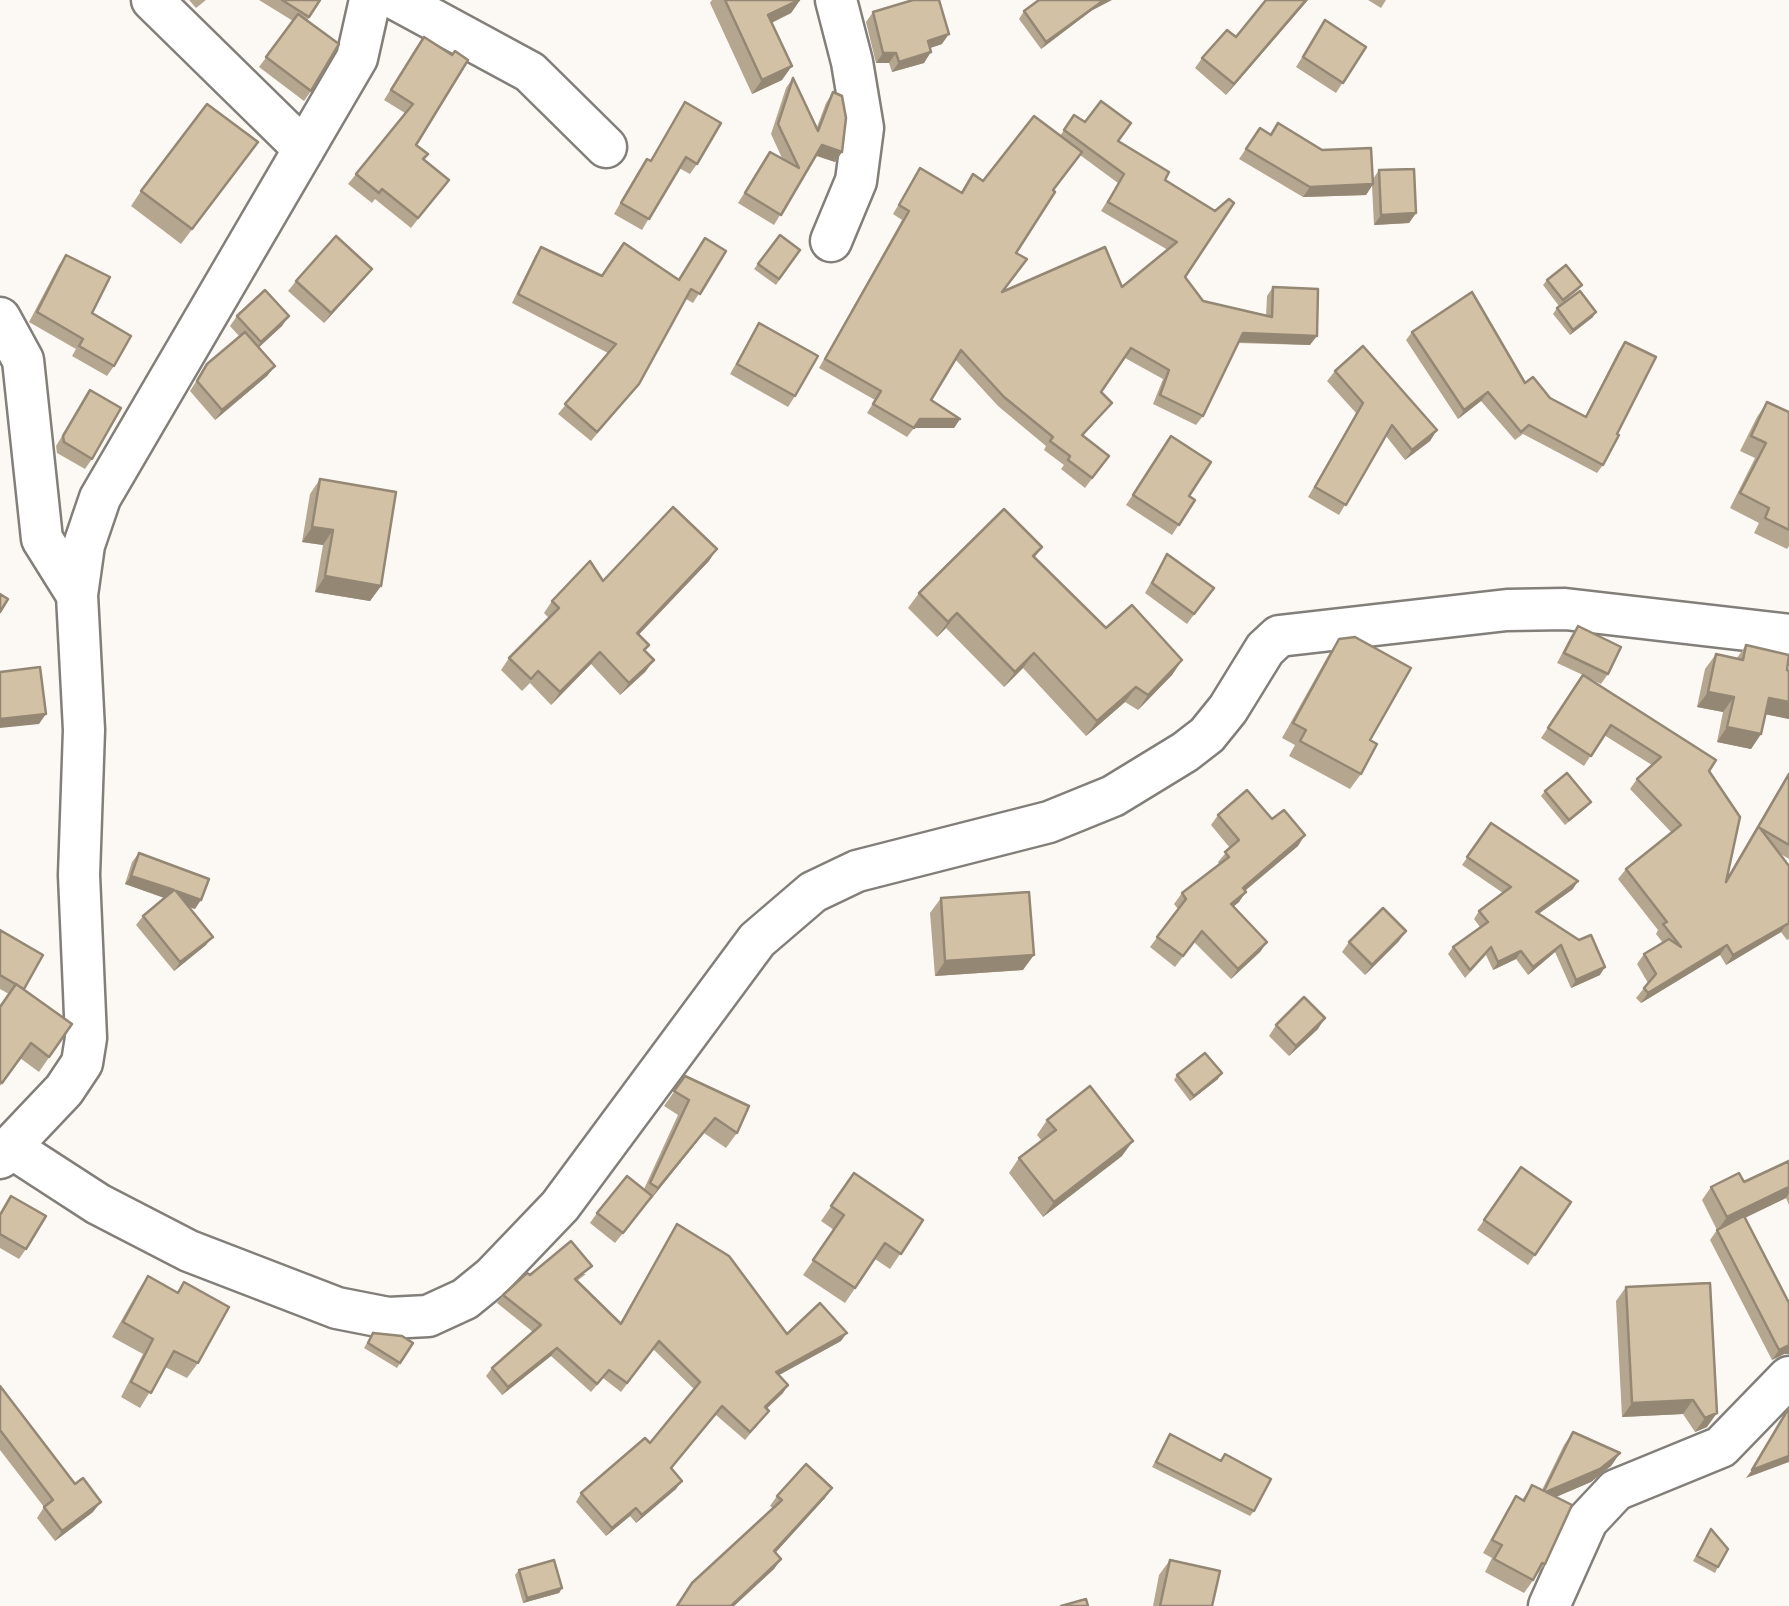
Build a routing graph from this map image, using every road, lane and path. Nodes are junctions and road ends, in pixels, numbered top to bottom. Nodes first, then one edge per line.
1 (152, 0) edge
2 (370, 0) edge
3 (396, 0) edge
4 (836, 0) edge
5 (606, 147) dead end
6 (304, 149) junction
7 (830, 241) dead end
8 (0, 318) edge
9 (77, 595) junction
10 (1789, 635) edge
11 (5, 1152) edge
12 (1789, 1377) edge
13 (1549, 1606) edge

1 - 6 street
2 - 6 street
3 - 5 street
4 - 7 street
6 - 9 street
8 - 9 street
9 - 11 street
10 - 11 street
12 - 13 street

